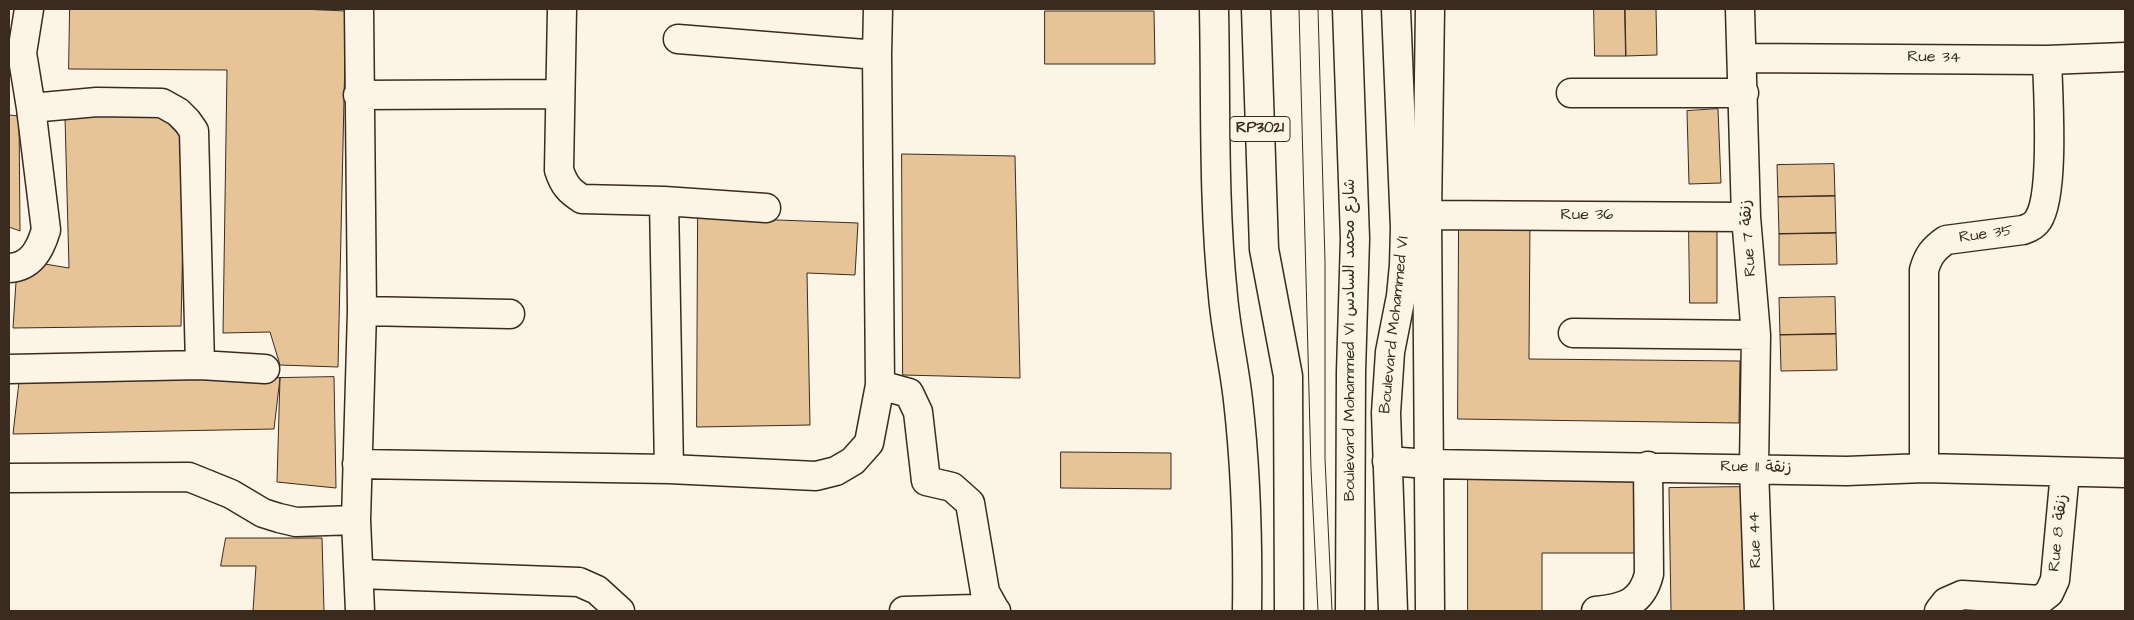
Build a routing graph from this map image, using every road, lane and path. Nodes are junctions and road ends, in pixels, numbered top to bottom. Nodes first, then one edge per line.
1 (359, 9) edge
2 (562, 9) edge
3 (878, 9) edge
4 (1214, 9) edge
5 (1256, 9) edge
6 (1347, 9) edge
7 (1396, 9) edge
8 (1430, 9) edge
9 (1740, 9) edge
10 (22, 11) edge
11 (678, 39) dead end
12 (876, 55) junction
13 (2125, 57) edge
14 (1742, 58) junction
15 (2047, 60) junction
16 (1571, 92) dead end
17 (1744, 93) junction
18 (560, 94) junction
19 (358, 95) junction
20 (31, 108) junction
21 (664, 201) junction
22 (766, 208) dead end
23 (1427, 215) junction
24 (1746, 217) junction
25 (9, 268) edge
26 (362, 311) junction
27 (510, 314) dead end
28 (1574, 333) dead end
29 (1756, 335) junction
30 (200, 365) junction
31 (265, 368) dead end
32 (9, 369) edge
33 (880, 385) junction
34 (1388, 461) junction
35 (357, 464) junction
36 (1429, 464) junction
37 (1648, 466) junction
38 (1754, 468) junction
39 (1924, 468) junction
40 (669, 469) junction
41 (2065, 472) junction
42 (2125, 473) edge
43 (9, 478) edge
44 (356, 520) junction
45 (360, 574) junction
46 (360, 611) edge
47 (620, 611) edge
48 (904, 611) edge
49 (996, 611) edge
50 (1247, 611) edge
51 (1288, 611) edge
52 (1350, 611) edge
53 (1393, 611) edge
54 (1430, 611) edge
55 (1596, 611) edge
56 (1759, 611) edge
57 (1939, 611) edge

1 - 19 main road
2 - 18 main road
3 - 12 main road
4 - 50 main road
5 - 51 main road, RP3021
6 - 52 main road, Boulevard Mohammed VI شارع محمد السادس
7 - 34 main road, Boulevard Mohammed VI
8 - 23 main road, Boulevard Mohammed VI
9 - 14 main road, Rue 7 زنقة
10 - 20 main road
11 - 12 main road
12 - 33 main road
13 - 15 main road, Rue 34
14 - 15 main road, Rue 34
14 - 17 main road, Rue 7 زنقة
15 - 39 main road, Rue 35
16 - 17 main road
17 - 24 main road, Rue 7 زنقة
18 - 19 main road
18 - 21 main road
19 - 26 main road
20 - 25 main road
20 - 30 main road
21 - 22 main road
21 - 40 main road
23 - 24 main road, Rue 36
23 - 36 main road, Boulevard Mohammed VI
24 - 29 main road, Rue 7 زنقة
26 - 27 main road
26 - 35 main road
28 - 29 main road
29 - 38 main road, Rue 7 زنقة
30 - 31 main road
30 - 32 main road
33 - 40 main road
33 - 49 main road
34 - 36 main road, Rue 11 زنقة
34 - 53 main road, Boulevard Mohammed VI
35 - 40 main road
35 - 44 main road
36 - 37 main road, Rue 11 زنقة
36 - 54 main road, Boulevard Mohammed VI
37 - 38 main road, Rue 11 زنقة
37 - 55 main road
38 - 39 main road, Rue 11 زنقة
38 - 56 main road, Rue 44
39 - 41 main road, Rue 11 زنقة
41 - 42 main road, Rue 11 زنقة
41 - 57 main road, Rue 8 زنقة
43 - 44 main road
44 - 45 main road
45 - 46 main road
45 - 47 main road
48 - 49 main road

